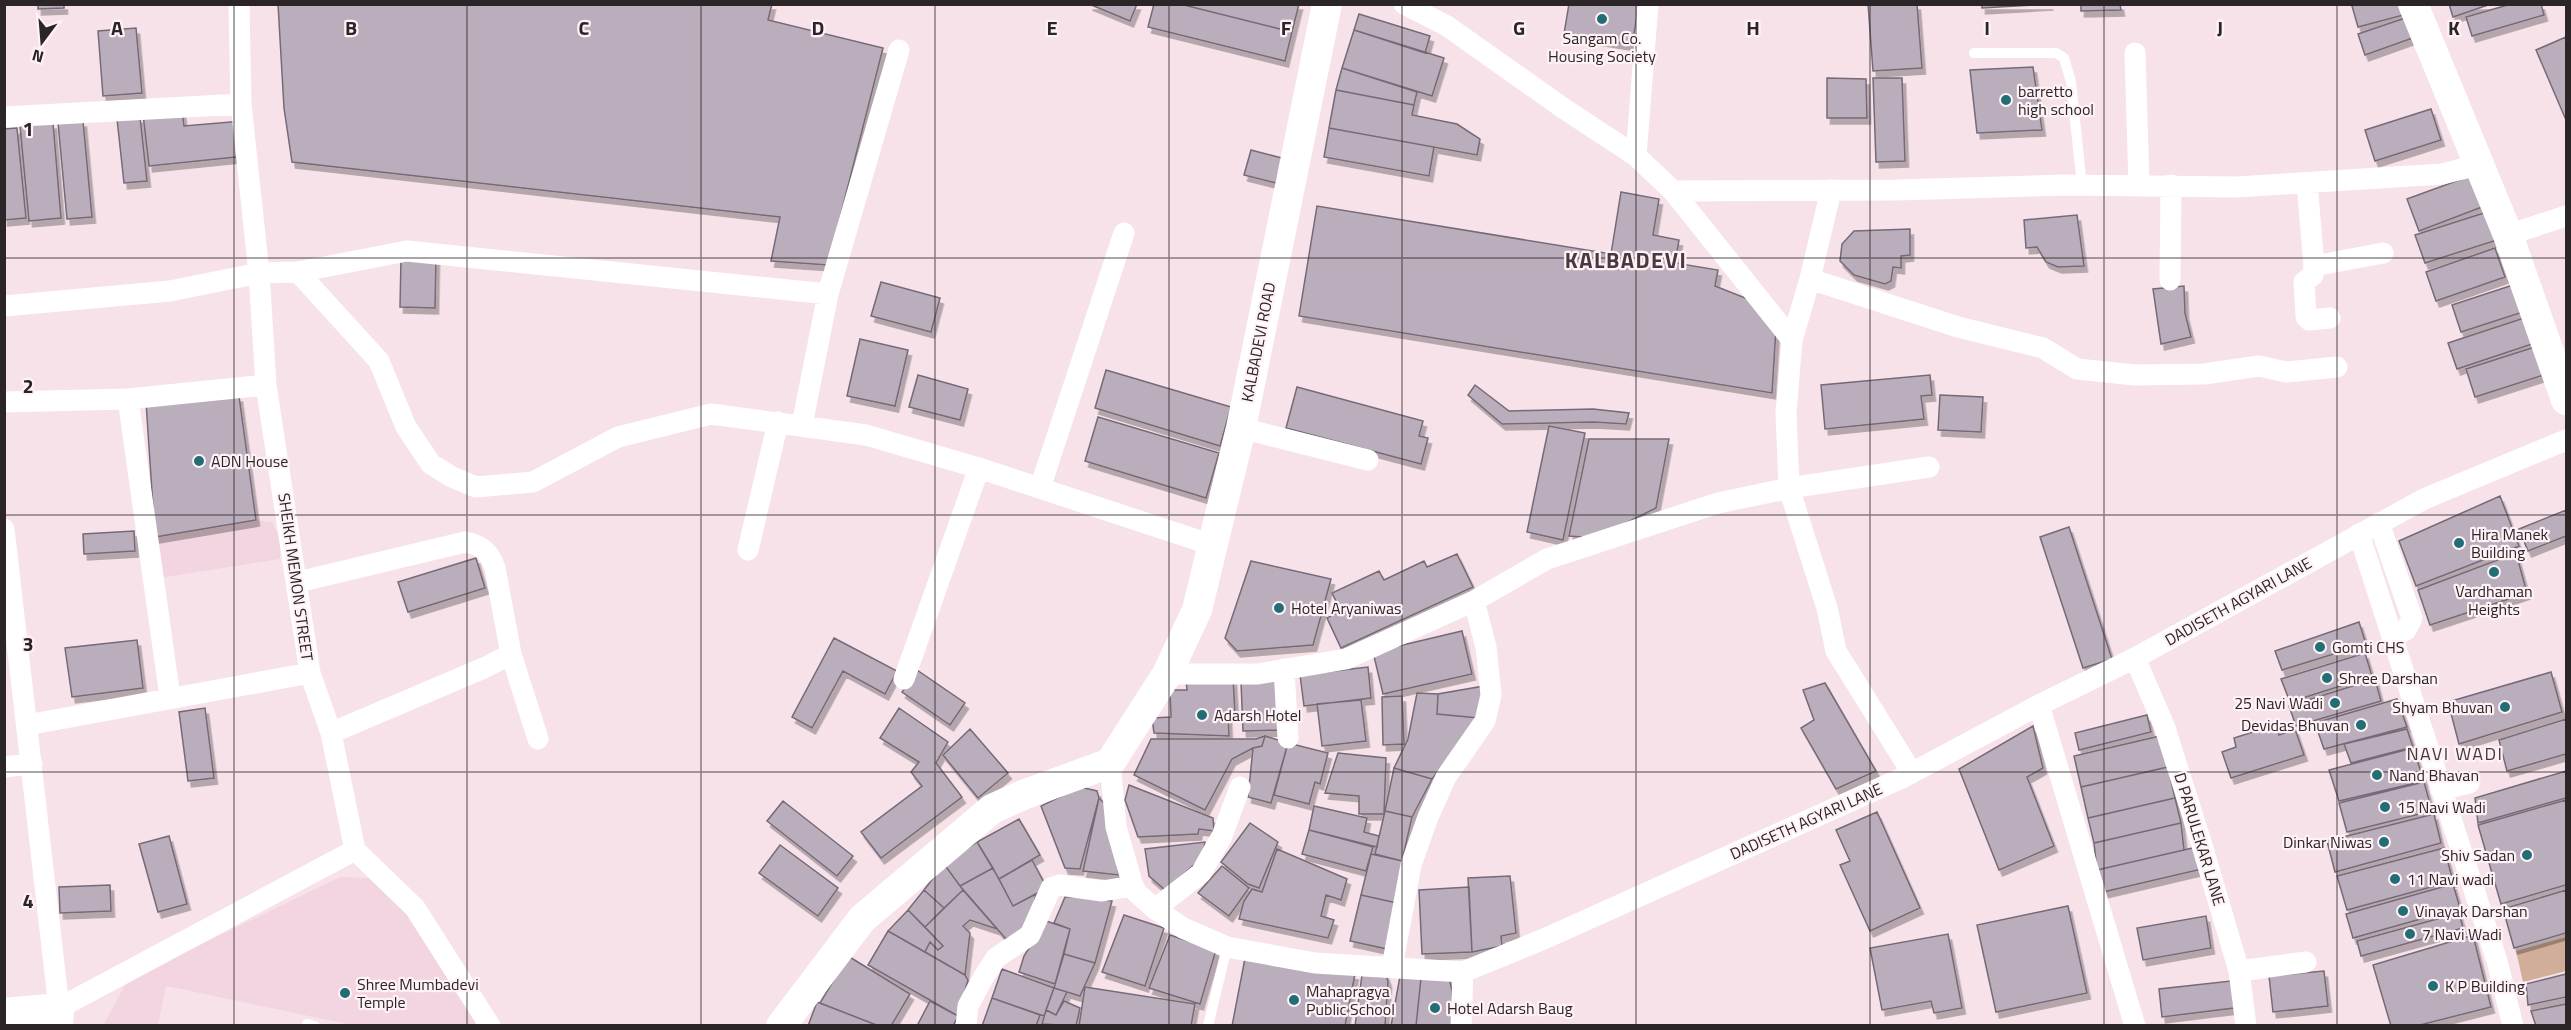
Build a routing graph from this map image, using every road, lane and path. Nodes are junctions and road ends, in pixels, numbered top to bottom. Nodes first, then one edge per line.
1 (239, 4) edge
2 (1327, 4) edge
3 (1404, 4) edge
4 (1648, 4) edge
5 (2414, 4) edge
6 (899, 50) dead end
7 (1974, 53) dead end
8 (2135, 53) dead end
9 (241, 104) junction
10 (4, 117) edge
11 (1636, 156) junction
12 (2478, 165) junction
13 (2307, 183) junction
14 (2139, 185) junction
15 (2171, 185) junction
16 (2082, 186) junction
17 (1673, 190) junction
18 (1831, 190) junction
19 (2566, 216) edge
20 (1124, 233) dead end
21 (2508, 235) junction
22 (2383, 253) dead end
23 (2314, 266) junction
24 (298, 272) junction
25 (259, 273) junction
26 (1810, 279) junction
27 (2170, 280) dead end
28 (828, 294) junction
29 (4, 306) edge
30 (2330, 318) dead end
31 (1792, 340) junction
32 (2337, 367) dead end
33 (266, 385) junction
34 (2564, 386) edge
35 (128, 399) junction
36 (4, 402) edge
37 (778, 422) junction
38 (802, 425) junction
39 (1241, 428) junction
40 (2566, 440) edge
41 (1368, 460) dead end
42 (1929, 467) dead end
43 (979, 468) junction
44 (1040, 488) junction
45 (1789, 488) junction
46 (2379, 523) junction
47 (4, 529) edge
48 (2359, 534) junction
49 (1212, 545) junction
50 (748, 550) dead end
51 (298, 582) junction
52 (1474, 601) junction
53 (2392, 638) junction
54 (511, 654) junction
55 (2135, 658) junction
56 (1284, 669) junction
57 (310, 673) junction
58 (1167, 674) junction
59 (904, 679) dead end
60 (170, 697) junction
61 (2039, 705) junction
62 (27, 725) junction
63 (332, 733) junction
64 (1288, 738) dead end
65 (538, 739) dead end
66 (1110, 763) junction
67 (32, 764) junction
68 (4, 767) edge
69 (1912, 773) junction
70 (2469, 783) dead end
71 (1240, 787) dead end
72 (2441, 790) junction
73 (355, 850) junction
74 (1133, 886) junction
75 (1155, 909) junction
76 (1227, 947) junction
77 (2306, 962) dead end
78 (1392, 967) junction
79 (2239, 971) junction
80 (1463, 972) junction
81 (4, 1012) edge
82 (58, 1017) edge
83 (490, 1026) edge
84 (781, 1026) edge
85 (966, 1026) edge
86 (1208, 1026) edge
87 (1461, 1026) edge
88 (2135, 1026) edge
89 (2246, 1026) edge
90 (2513, 1026) edge

1 - 9 street, SHEIKH MEMON STREET
2 - 39 main road, KALBADEVI ROAD
3 - 11 street
4 - 11 street
5 - 12 main road
6 - 28 street
7 - 16 lane
8 - 14 street
9 - 10 street
9 - 25 street, SHEIKH MEMON STREET
11 - 17 street
12 - 13 street
12 - 21 main road
13 - 15 street
13 - 23 street
14 - 15 street
14 - 16 street
15 - 27 street
16 - 18 street
17 - 18 street
17 - 31 street
18 - 26 street
19 - 21 street
20 - 44 street
21 - 34 main road
22 - 23 street
23 - 30 street
24 - 25 street
24 - 28 street
24 - 37 street
25 - 29 street
25 - 33 street, SHEIKH MEMON STREET
26 - 31 street
26 - 32 street
28 - 38 street
31 - 45 street
33 - 35 street
33 - 51 street, SHEIKH MEMON STREET
35 - 36 street
35 - 60 street
37 - 38 street
37 - 50 street
38 - 43 street
39 - 41 street
39 - 49 main road, KALBADEVI ROAD
40 - 46 street, DADISETH AGYARI LANE
42 - 45 street
43 - 44 street
43 - 59 street
44 - 49 street
45 - 52 street
45 - 69 street
46 - 48 street, DADISETH AGYARI LANE
46 - 53 street
47 - 62 street
48 - 53 street
48 - 55 street, DADISETH AGYARI LANE
49 - 58 main road, KALBADEVI ROAD
51 - 54 street
51 - 57 street, SHEIKH MEMON STREET
52 - 56 street
52 - 78 street
53 - 72 street
54 - 63 street
54 - 65 street
55 - 61 street, DADISETH AGYARI LANE
55 - 79 street, D PARULEKAR LANE
56 - 58 street
56 - 64 street
57 - 60 street
57 - 63 street, SHEIKH MEMON STREET
58 - 66 main road, KALBADEVI ROAD
60 - 62 street
61 - 69 street, DADISETH AGYARI LANE
61 - 88 street
62 - 67 street
63 - 73 street, SHEIKH MEMON STREET
66 - 74 street, DADISETH AGYARI LANE
66 - 84 main road
67 - 68 street
67 - 82 street
69 - 80 street, DADISETH AGYARI LANE
70 - 72 street
71 - 75 street
72 - 90 street
73 - 82 street
73 - 83 street
74 - 75 street, DADISETH AGYARI LANE
74 - 85 street
75 - 76 street, DADISETH AGYARI LANE
76 - 78 street, DADISETH AGYARI LANE
76 - 86 lane
77 - 79 street
78 - 80 street, DADISETH AGYARI LANE
79 - 89 street, D PARULEKAR LANE
80 - 87 street
81 - 82 main road

